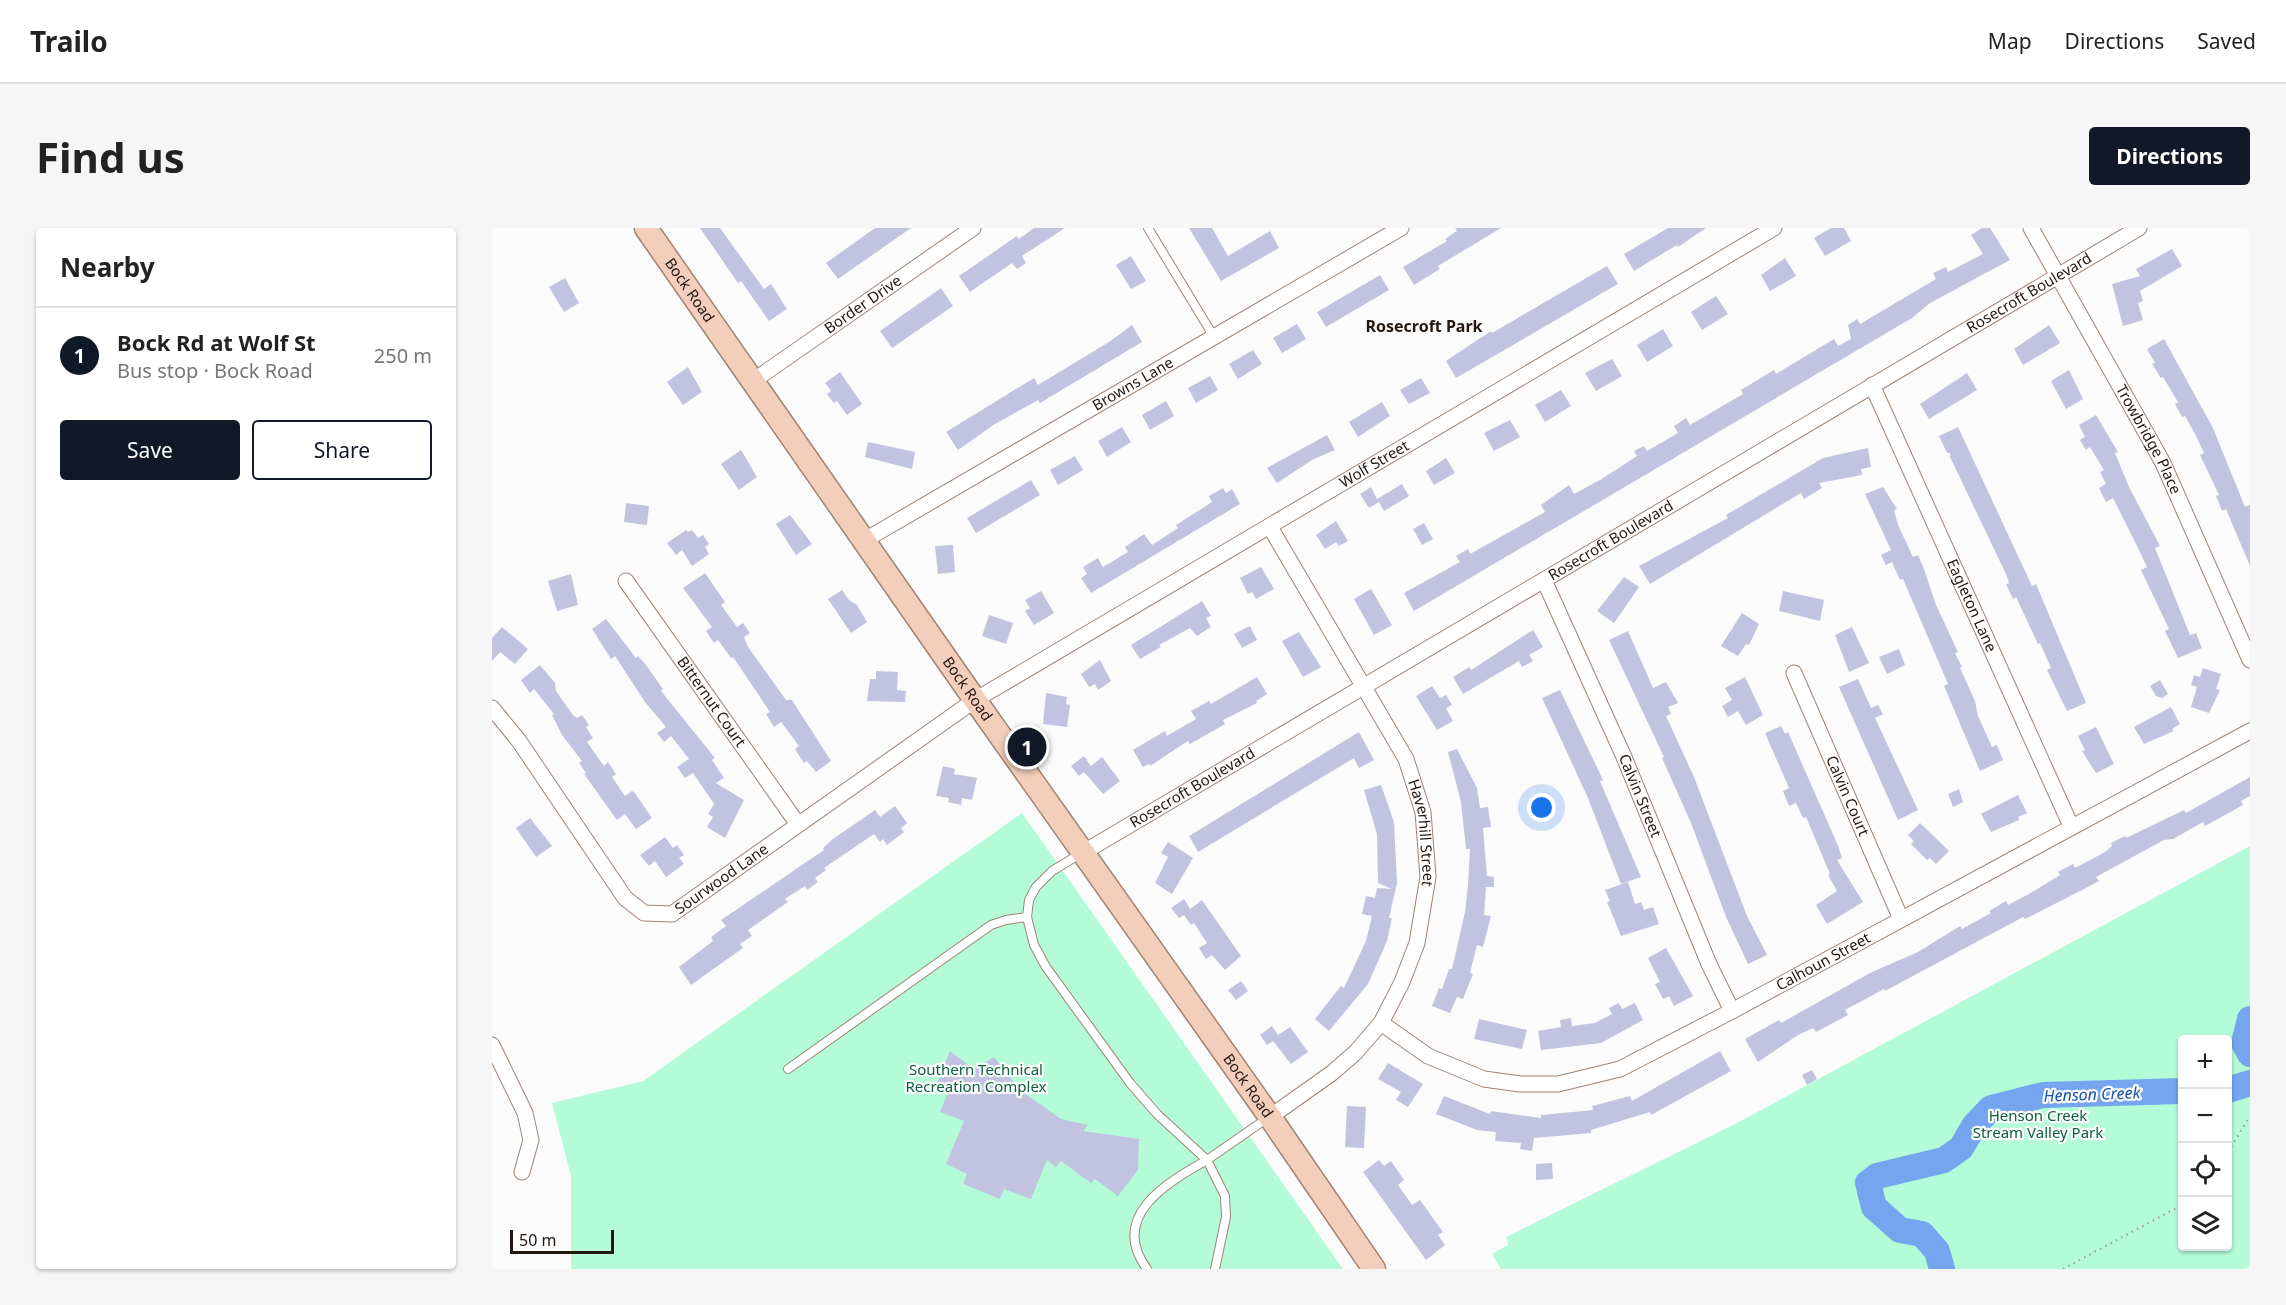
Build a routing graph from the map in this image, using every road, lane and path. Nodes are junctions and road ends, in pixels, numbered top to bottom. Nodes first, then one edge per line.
1 (646, 228) edge
2 (973, 228) edge
3 (1148, 228) edge
4 (1401, 228) edge
5 (1774, 228) edge
6 (2031, 228) edge
7 (2139, 228) edge
8 (2059, 276) junction
9 (1214, 337) junction
10 (753, 381) junction
11 (1872, 385) junction
12 (1270, 527) junction
13 (865, 540) junction
14 (1544, 580) junction
15 (627, 581) dead end
16 (2250, 660) edge
17 (1794, 673) dead end
18 (1365, 685) junction
19 (975, 700) junction
20 (492, 708) edge
21 (2250, 731) edge
22 (797, 823) junction
23 (2071, 826) junction
24 (1084, 852) junction
25 (1027, 917) junction
26 (1901, 919) junction
27 (1732, 1011) junction
28 (1381, 1023) junction
29 (492, 1045) edge
30 (788, 1069) dead end
31 (1270, 1116) junction
32 (2250, 1116) edge
33 (2232, 1145) edge
34 (1207, 1160) junction
35 (522, 1172) dead end
36 (2178, 1207) edge
37 (1147, 1269) edge
38 (1215, 1269) edge
39 (1374, 1269) edge
40 (2063, 1269) edge

1 - 10 main road, Bock Road
2 - 10 street, Border Drive
3 - 9 lane
4 - 9 street, Browns Lane
5 - 12 street, Wolf Street
6 - 8 street, Trowbridge Place
7 - 8 street, Rosecroft Boulevard
8 - 11 street, Rosecroft Boulevard
8 - 16 street, Trowbridge Place
9 - 13 street, Browns Lane
10 - 13 main road, Bock Road
11 - 14 street, Rosecroft Boulevard
11 - 23 street, Eagleton Lane
12 - 18 street, Haverhill Street
12 - 19 street, Wolf Street
13 - 19 main road, Bock Road
14 - 18 street, Rosecroft Boulevard
14 - 27 street, Calvin Street
15 - 22 street, Bitternut Court
17 - 26 street, Calvin Court
18 - 24 street, Rosecroft Boulevard
18 - 28 street, Haverhill Street
19 - 22 street, Sourwood Lane
19 - 24 main road, Bock Road
20 - 22 street, Sourwood Lane
21 - 23 street, Calhoun Street
23 - 26 street, Calhoun Street
24 - 25 lane
24 - 31 main road, Bock Road
25 - 30 lane
25 - 34 lane
26 - 27 street, Calhoun Street
27 - 28 street, Calhoun Street
28 - 31 street, Haverhill Street
29 - 35 street
31 - 34 lane
31 - 39 main road, Bock Road
32 - 33 path
34 - 37 lane
34 - 38 lane
36 - 40 path

